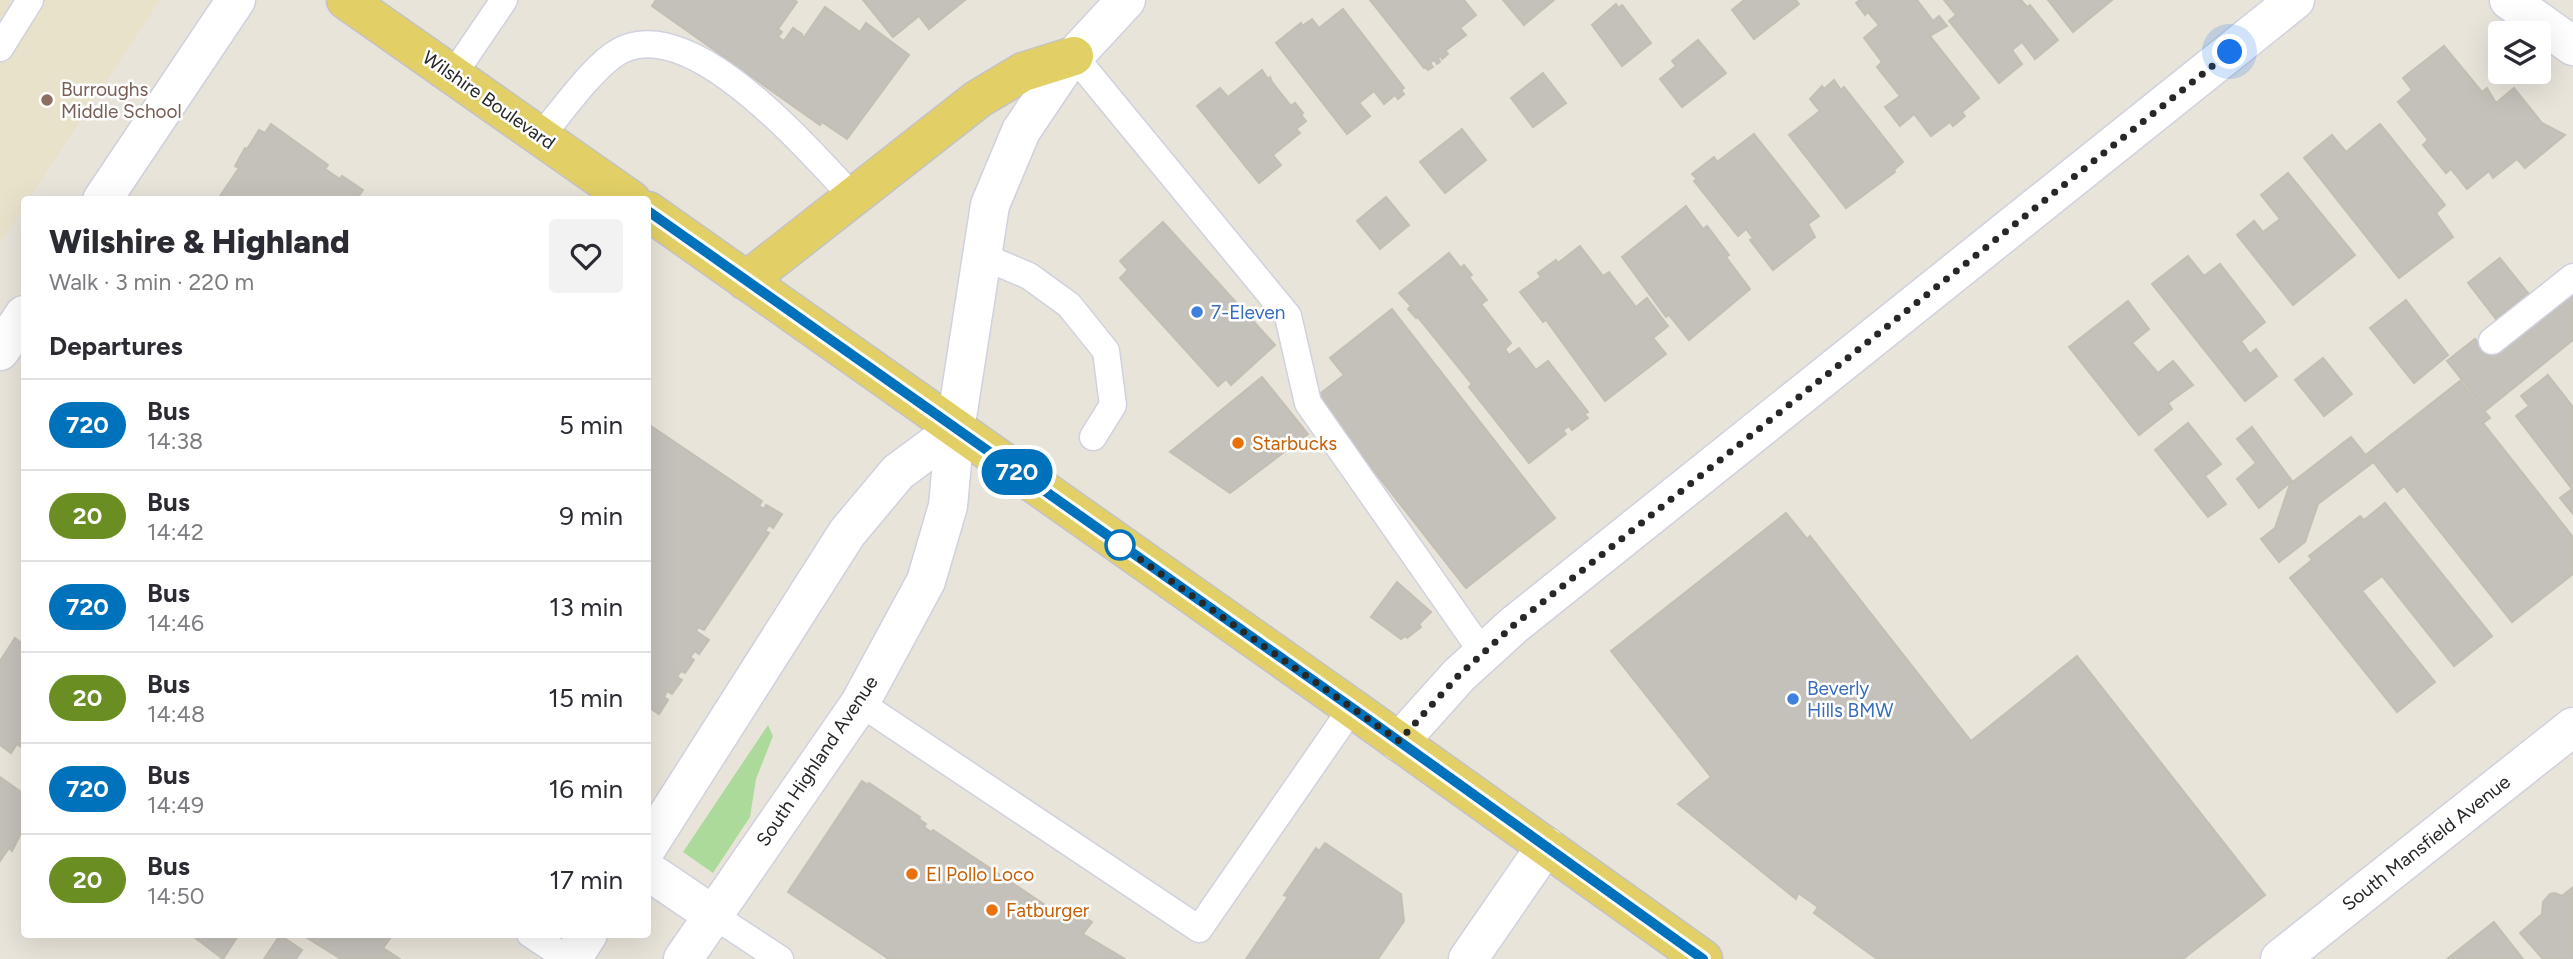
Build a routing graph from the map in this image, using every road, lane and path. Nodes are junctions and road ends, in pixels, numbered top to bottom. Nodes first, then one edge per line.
1 (30, 0) edge
2 (236, 0) edge
3 (504, 0) edge
4 (1126, 0) edge
5 (2295, 0) edge
6 (2509, 0) edge
7 (355, 2) edge
8 (2573, 46) edge
9 (0, 48) edge
10 (1074, 55) junction
11 (453, 75) junction
12 (541, 136) junction
13 (105, 196) edge
14 (625, 196) edge
15 (853, 197) junction
16 (651, 213) edge
17 (982, 256) junction
18 (2573, 277) edge
19 (746, 281) junction
20 (21, 320) edge
21 (2492, 341) dead end
22 (0, 351) edge
23 (955, 430) junction
24 (1093, 437) dead end
25 (1483, 653) junction
26 (860, 703) junction
27 (1352, 708) junction
28 (2573, 727) edge
29 (1399, 741) junction
30 (651, 841) edge
31 (1546, 846) junction
32 (651, 873) edge
33 (713, 915) junction
34 (536, 938) edge
35 (585, 938) edge
36 (570, 959) edge
37 (683, 959) edge
38 (780, 959) edge
39 (1468, 959) edge
40 (1703, 959) edge
41 (2280, 959) edge

1 - 9 lane
2 - 13 street
3 - 11 lane
4 - 10 street, South Highland Avenue
5 - 25 street
6 - 8 street
7 - 11 main road, Wilshire Boulevard
10 - 15 main road
10 - 17 street, South Highland Avenue
10 - 25 lane
11 - 12 main road, Wilshire Boulevard
12 - 14 main road, Wilshire Boulevard
12 - 15 lane
15 - 19 main road
16 - 19 main road
17 - 23 street, South Highland Avenue
17 - 24 lane
18 - 21 lane
19 - 23 main road
20 - 22 street
23 - 26 street, South Highland Avenue
23 - 27 main road
23 - 30 street
25 - 29 street
26 - 27 lane
26 - 33 street, South Highland Avenue
27 - 29 main road
28 - 41 street, South Mansfield Avenue
29 - 31 main road
31 - 39 street
31 - 40 main road
32 - 33 street
33 - 37 street, South Highland Avenue
33 - 38 lane
34 - 36 lane
35 - 36 street

